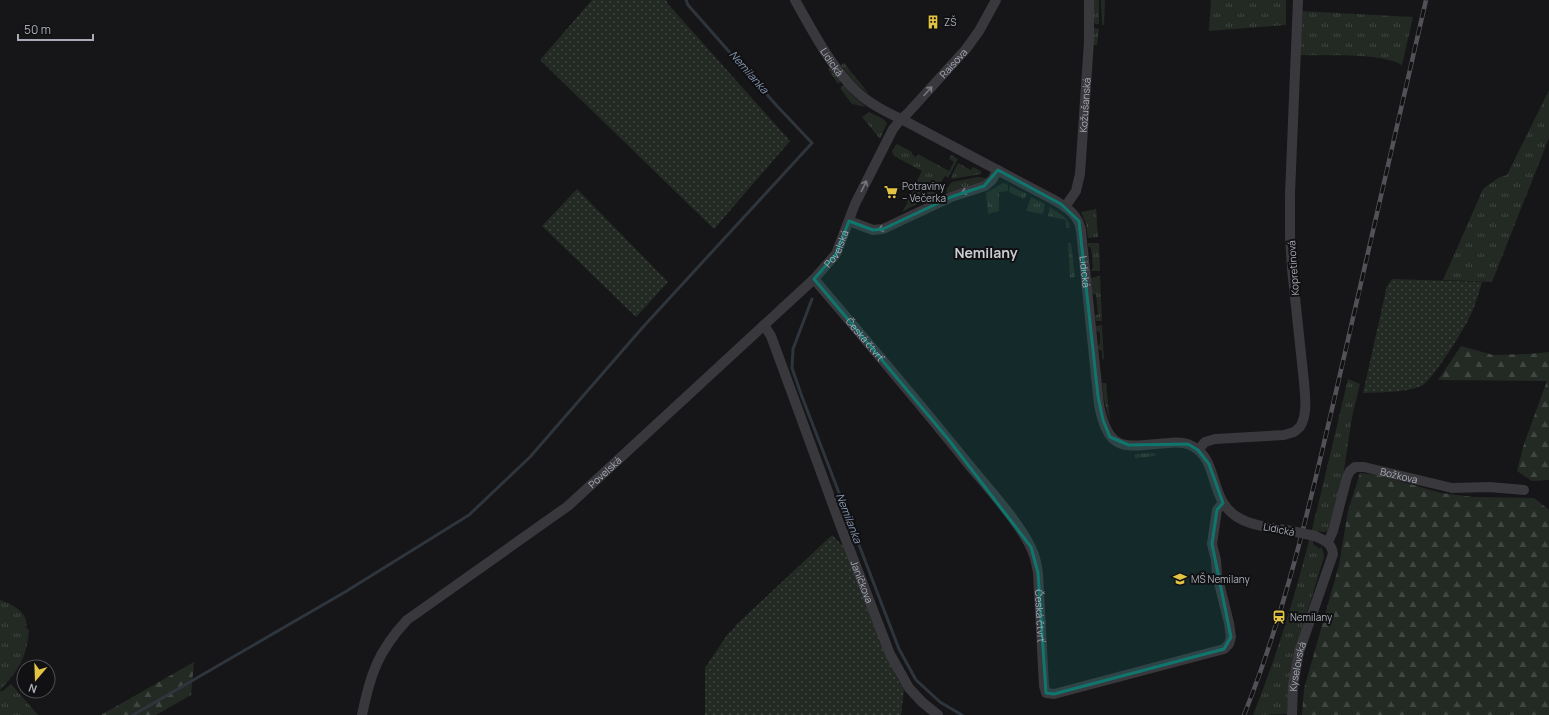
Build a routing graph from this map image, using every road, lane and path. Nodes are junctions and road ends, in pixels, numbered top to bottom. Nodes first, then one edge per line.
1 (795, 0) edge
2 (996, 0) edge
3 (1089, 0) edge
4 (1298, 0) edge
5 (901, 119) junction
6 (998, 170) junction
7 (1066, 207) junction
8 (849, 221) junction
9 (814, 279) junction
10 (764, 325) junction
11 (1198, 450) junction
12 (1524, 490) dead end
13 (1223, 503) junction
14 (1328, 542) junction
15 (362, 715) edge
16 (938, 715) edge
17 (1292, 715) edge

1 - 5 street, Lidická
5 -> 2 street, Raisova
3 - 7 street, Kožušanská
4 - 11 street, Kopretinová
5 - 6 street, Lidická
8 -> 5 street, Povelská
6 - 7 street, Lidická
6 -> 8 street, Povelská
7 - 11 street, Lidická
8 - 9 street, Povelská
9 - 10 street, Povelská
9 - 13 street, Česká čtvrť
10 - 15 street, Povelská
10 - 16 street, Janíčkova
11 - 13 street, Lidická
12 - 14 street, Božkova
13 - 14 street, Lidická, bridge
14 - 17 street, Kyselovská

